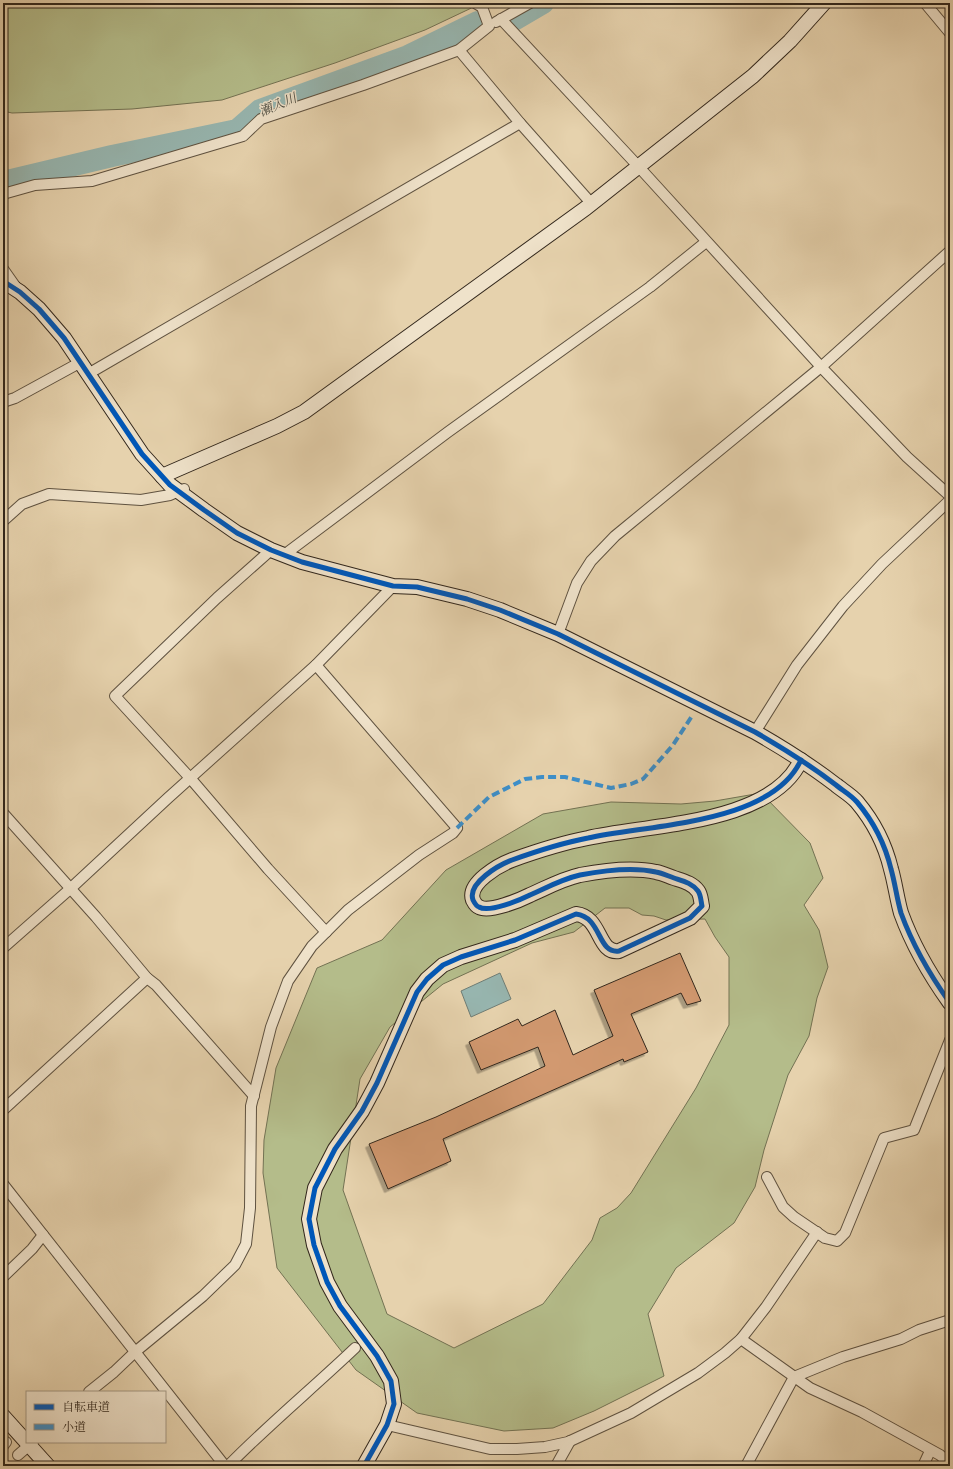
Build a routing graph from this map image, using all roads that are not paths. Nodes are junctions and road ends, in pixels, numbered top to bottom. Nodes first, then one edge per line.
1 (475, 3) edge
2 (530, 3) edge
3 (824, 3) edge
4 (925, 3) edge
5 (501, 19) junction
6 (489, 26) junction
7 (950, 33) edge
8 (459, 50) junction
9 (520, 123) junction
10 (638, 166) junction
11 (3, 194) edge
12 (591, 203) junction
13 (706, 242) junction
14 (950, 251) edge
15 (3, 269) edge
16 (3, 281) edge
17 (17, 290) junction
18 (29, 308) dead end
19 (821, 367) junction
20 (85, 368) junction
21 (3, 402) edge
22 (162, 476) junction
23 (182, 490) junction
24 (950, 496) edge
25 (950, 500) edge
26 (3, 521) edge
27 (271, 550) junction
28 (284, 555) junction
29 (393, 586) junction
30 (558, 634) junction
31 (316, 665) junction
32 (755, 732) junction
33 (801, 760) junction
34 (191, 779) junction
35 (3, 813) edge
36 (70, 889) junction
37 (326, 932) junction
38 (3, 948) edge
39 (147, 978) junction
40 (950, 1004) edge
41 (950, 1040) edge
42 (254, 1096) junction
43 (3, 1110) edge
44 (767, 1177) dead end
45 (3, 1184) edge
46 (817, 1232) junction
47 (43, 1235) junction
48 (3, 1277) edge
49 (950, 1320) edge
50 (741, 1339) junction
51 (355, 1348) dead end
52 (135, 1352) junction
53 (794, 1377) junction
54 (91, 1391) edge
55 (3, 1416) edge
56 (387, 1425) junction
57 (26, 1439) edge
58 (570, 1442) junction
59 (31, 1444) edge
60 (930, 1451) junction
61 (18, 1455) dead end
62 (950, 1464) edge
63 (48, 1466) edge
64 (227, 1466) edge
65 (364, 1466) edge
66 (556, 1466) edge
67 (746, 1466) edge
68 (923, 1466) edge

1 - 6 street
2 - 5 street
3 - 10 street
4 - 7 street
5 - 6 street
5 - 10 street
6 - 8 street
8 - 9 street
8 - 11 street
9 - 12 street
9 - 20 street
10 - 12 street
10 - 13 street
12 - 22 street
13 - 19 street
13 - 28 street
14 - 19 street
15 - 17 street
16 - 17 street
17 - 18 street
17 - 20 street
19 - 24 street
19 - 30 street
20 - 21 street
20 - 22 street
22 - 23 street
23 - 26 street
23 - 27 street
25 - 32 street
27 - 28 street
27 - 34 street
28 - 29 street
29 - 30 street
29 - 31 street
30 - 32 street
31 - 34 street
31 - 37 street
32 - 33 street
33 - 40 street
33 - 56 street
34 - 36 street
34 - 37 street
35 - 36 street
36 - 38 street
36 - 39 street
37 - 42 street
39 - 42 street
39 - 43 street
41 - 46 street
42 - 52 street
44 - 46 street
45 - 47 street
46 - 50 street
47 - 48 street
47 - 52 street
49 - 53 street
50 - 53 street
50 - 58 street
51 - 64 street
52 - 54 street
52 - 64 street
53 - 60 street
53 - 67 street
55 - 57 street
56 - 58 street
56 - 65 street
58 - 66 street
59 - 61 street
59 - 63 street
60 - 62 street
60 - 68 street

